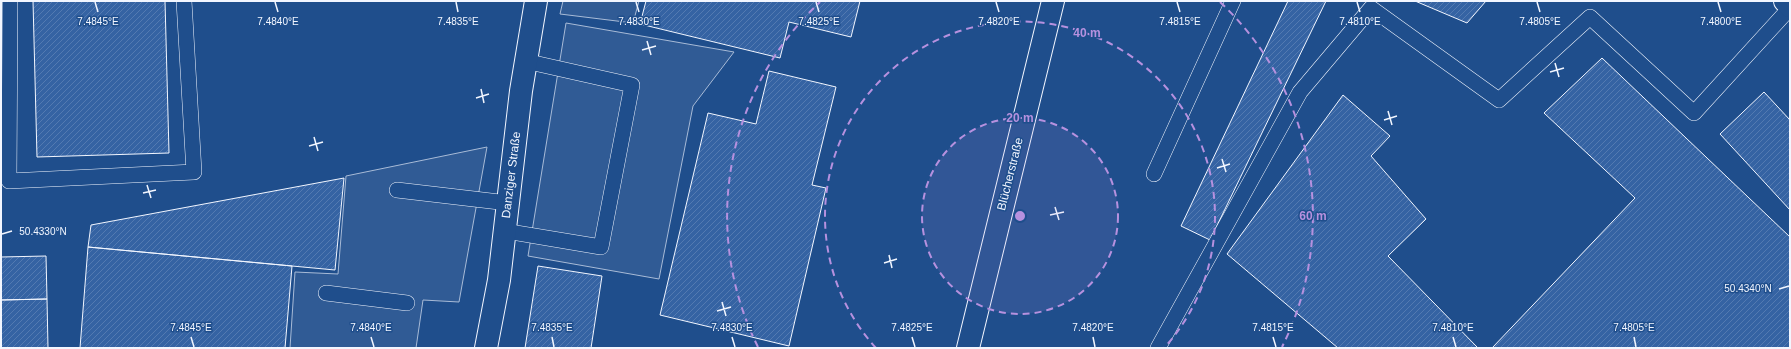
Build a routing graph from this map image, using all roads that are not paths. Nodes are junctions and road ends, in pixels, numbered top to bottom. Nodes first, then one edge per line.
1 (10, 1) edge
2 (184, 1) edge
3 (536, 1) edge
4 (1053, 1) edge
5 (1234, 1) edge
6 (1785, 1) edge
7 (1790, 7) edge
8 (526, 61) junction
9 (1154, 174) dead end
10 (397, 190) dead end
11 (508, 203) junction
12 (505, 231) junction
13 (326, 293) dead end
14 (407, 303) dead end
15 (486, 348) edge
16 (968, 348) edge
17 (1158, 348) edge

1 - 2 lane
3 - 8 street, Danziger Straße
4 - 16 street, Blücherstraße
5 - 9 lane
6 - 7 street
7 - 17 lane
8 - 11 street, Danziger Straße
8 - 12 lane
10 - 11 lane
11 - 12 street, Danziger Straße
12 - 15 street, Danziger Straße
13 - 14 lane

